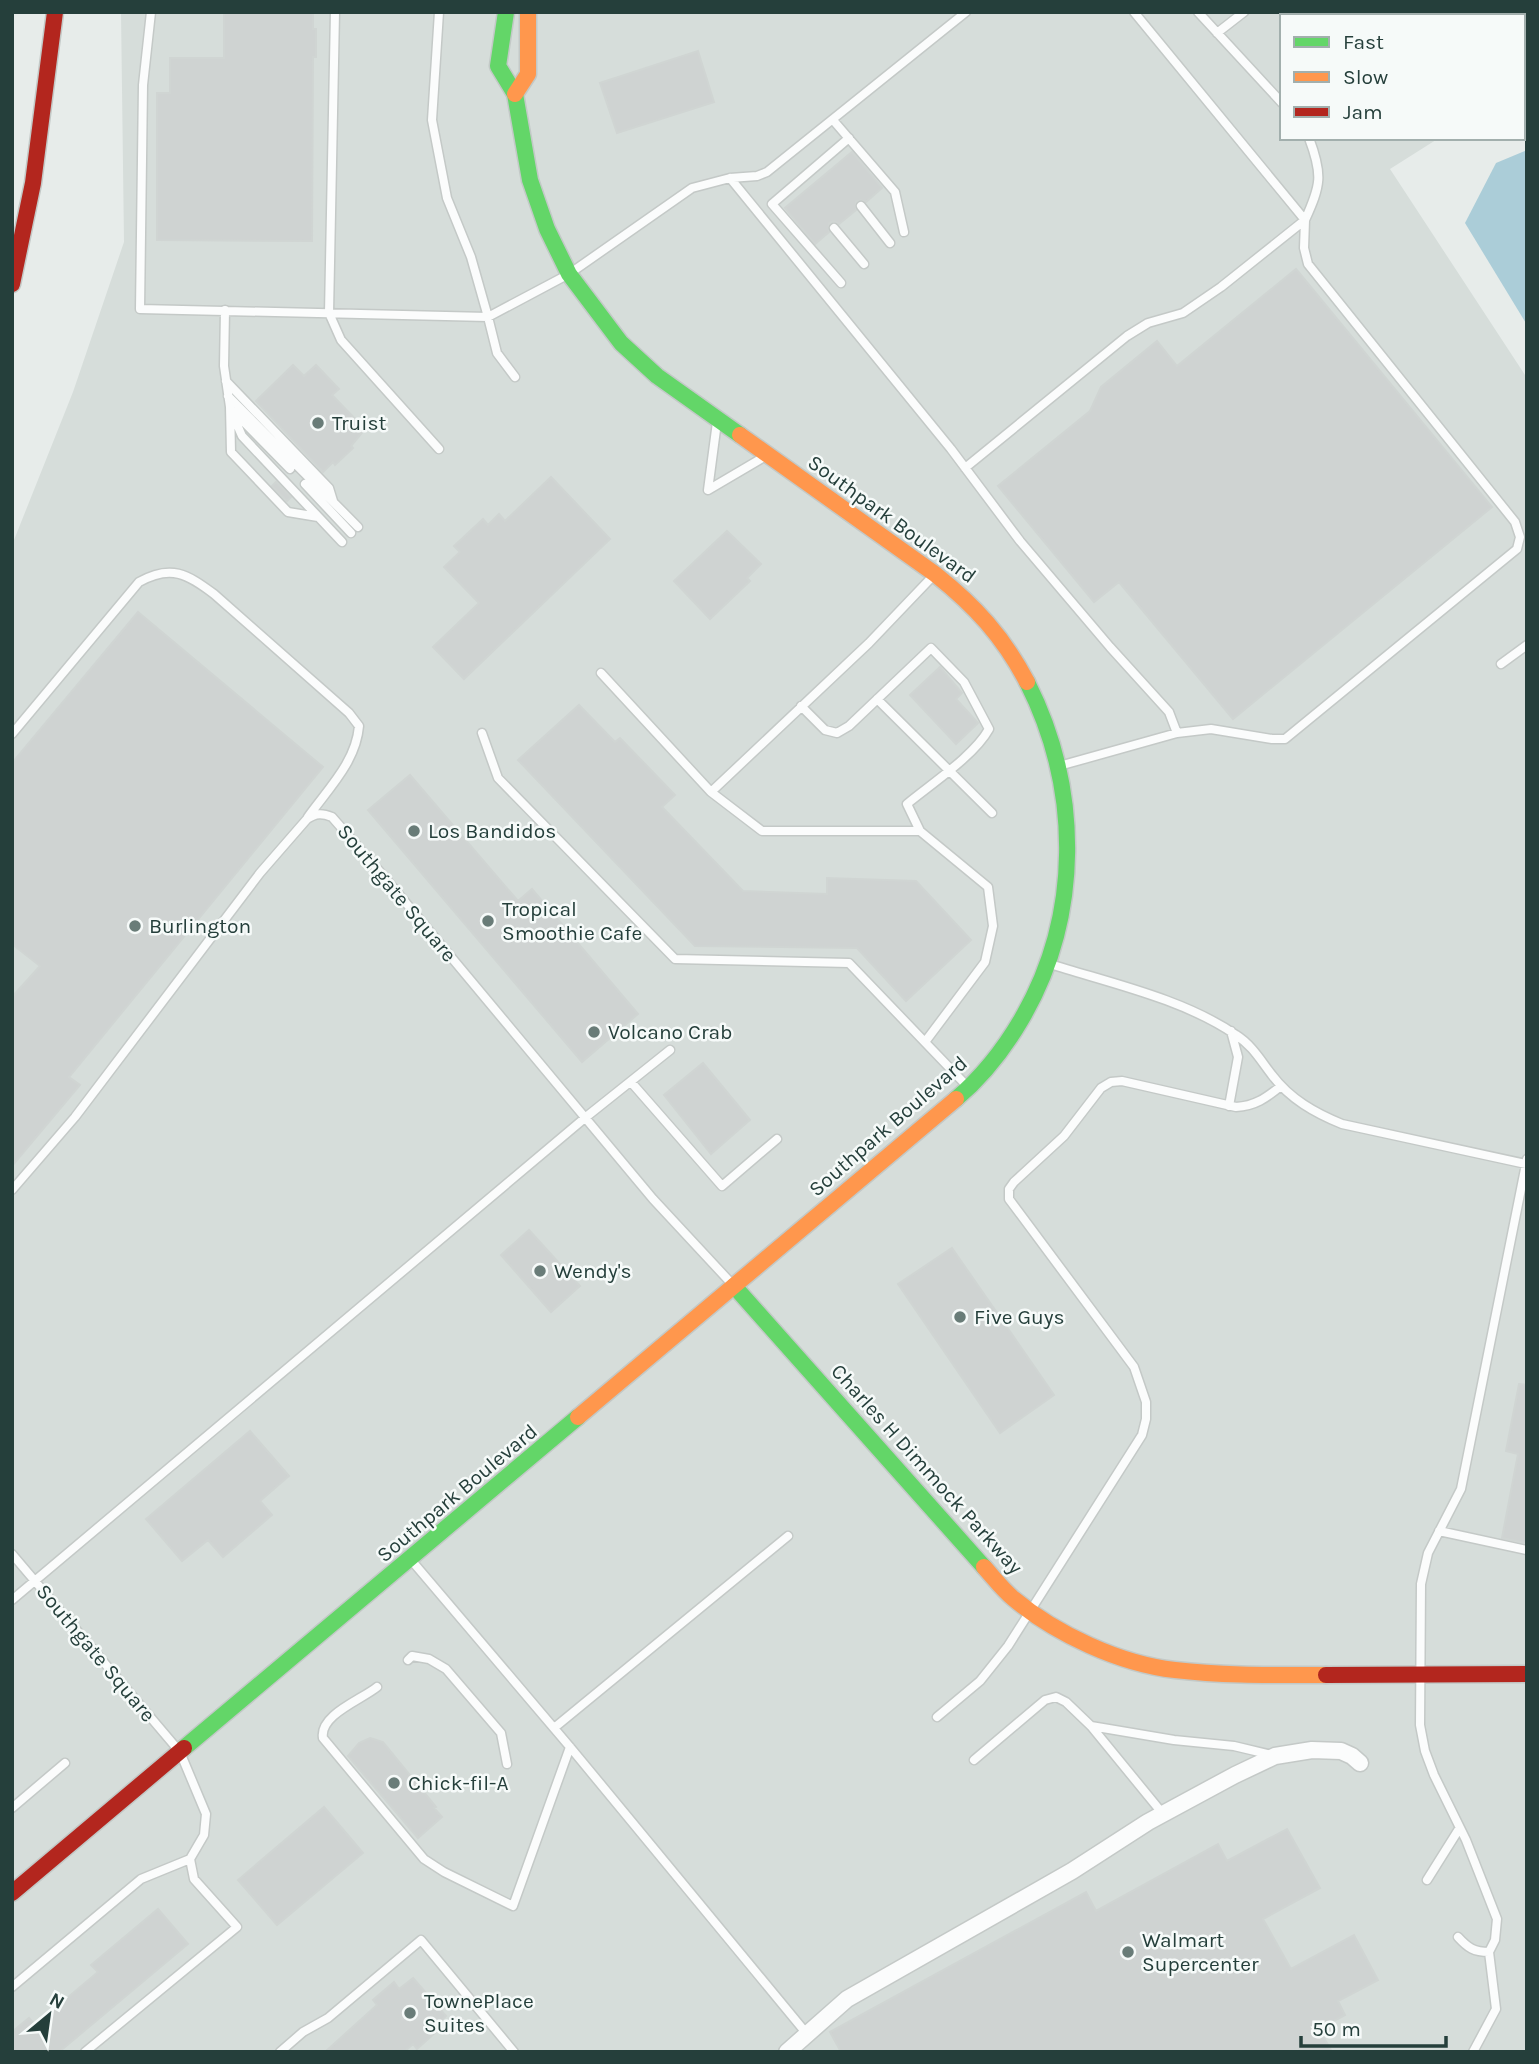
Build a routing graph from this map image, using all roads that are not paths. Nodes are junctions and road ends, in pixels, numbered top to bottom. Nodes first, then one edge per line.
1 (55, 12) edge
2 (151, 12) edge
3 (335, 12) edge
4 (439, 12) edge
5 (506, 12) edge
6 (528, 12) edge
7 (966, 12) edge
8 (1133, 12) edge
9 (1198, 12) edge
10 (1244, 12) edge
11 (1217, 33) junction
12 (515, 94) junction
13 (1280, 101) edge
14 (833, 120) junction
15 (849, 138) junction
16 (1310, 140) edge
17 (824, 160) junction
18 (831, 169) dead end
19 (730, 178) junction
20 (796, 183) junction
21 (804, 192) dead end
22 (861, 206) dead end
23 (1305, 220) junction
24 (834, 228) dead end
25 (904, 232) dead end
26 (890, 243) dead end
27 (864, 264) dead end
28 (569, 274) junction
29 (841, 283) dead end
30 (12, 284) edge
31 (225, 310) junction
32 (329, 313) junction
33 (488, 317) junction
34 (516, 377) dead end
35 (226, 381) junction
36 (228, 396) junction
37 (230, 407) junction
38 (717, 419) junction
39 (439, 449) dead end
40 (767, 454) junction
41 (965, 468) junction
42 (290, 469) dead end
43 (305, 484) dead end
44 (333, 502) junction
45 (318, 517) junction
46 (342, 542) dead end
47 (934, 574) junction
48 (1527, 645) edge
49 (1501, 663) dead end
50 (601, 673) dead end
51 (877, 699) junction
52 (801, 706) junction
53 (482, 733) dead end
54 (1177, 733) junction
55 (12, 734) edge
56 (1057, 766) junction
57 (949, 770) junction
58 (712, 792) junction
59 (992, 813) dead end
60 (307, 819) junction
61 (920, 831) junction
62 (1048, 964) junction
63 (1231, 1031) junction
64 (925, 1042) junction
65 (670, 1050) dead end
66 (631, 1082) junction
67 (1282, 1086) junction
68 (968, 1087) junction
69 (1229, 1106) junction
70 (586, 1117) junction
71 (777, 1139) dead end
72 (1526, 1162) edge
73 (12, 1190) edge
74 (734, 1286) junction
75 (1439, 1531) junction
76 (788, 1536) dead end
77 (1527, 1550) edge
78 (12, 1554) edge
79 (411, 1559) junction
80 (35, 1581) junction
81 (12, 1600) edge
82 (1030, 1610) junction
83 (408, 1660) dead end
84 (1420, 1674) junction
85 (1527, 1674) edge
86 (377, 1687) dead end
87 (937, 1717) dead end
88 (1091, 1726) junction
89 (554, 1728) junction
90 (570, 1747) junction
91 (180, 1752) junction
92 (1275, 1756) junction
93 (974, 1760) dead end
94 (65, 1763) dead end
95 (1360, 1763) dead end
96 (507, 1764) dead end
97 (12, 1808) edge
98 (1163, 1814) junction
99 (1459, 1829) junction
100 (190, 1859) junction
101 (1427, 1880) dead end
102 (12, 1893) edge
103 (1458, 1937) dead end
104 (1489, 1952) junction
105 (12, 1987) edge
106 (807, 2034) junction
107 (85, 2052) edge
108 (280, 2052) edge
109 (514, 2052) edge
110 (787, 2052) edge
111 (1473, 2052) edge

1 - 30 main road
2 - 31 lane
3 - 32 lane
4 - 33 lane
5 - 12 main road, Southpark Boulevard
6 - 12 main road
7 - 14 lane
8 - 23 lane
9 - 11 lane
10 - 11 lane
11 - 13 lane
12 - 28 main road, Southpark Boulevard
14 - 15 lane
14 - 19 lane
15 - 17 lane
15 - 25 lane
16 - 23 lane
17 - 18 lane
17 - 20 lane
19 - 28 lane
19 - 41 lane
20 - 21 lane
20 - 29 lane
22 - 26 lane
23 - 41 lane
23 - 54 lane
24 - 27 lane
28 - 33 lane
28 - 38 main road, Southpark Boulevard
31 - 32 lane
31 - 35 lane
32 - 33 lane
32 - 39 lane
33 - 34 lane
35 - 36 lane
35 - 44 lane
36 - 37 lane
36 - 44 lane
37 - 42 lane
37 - 45 lane
37 - 45 lane
38 - 40 main road, Southpark Boulevard
38 - 40 lane
40 - 47 main road, Southpark Boulevard
41 - 54 lane
43 - 44 lane
45 - 46 lane
47 - 52 lane
47 - 56 main road, Southpark Boulevard
48 - 49 lane
50 - 58 lane
51 - 52 lane
51 - 57 lane
51 - 57 lane
52 - 58 lane
53 - 64 lane
54 - 56 lane
55 - 60 lane
56 - 62 main road, Southpark Boulevard
57 - 59 lane
57 - 61 lane
58 - 61 lane
60 - 70 lane, Southgate Square
60 - 73 lane, Southgate Square
61 - 64 lane
62 - 63 lane
62 - 68 main road, Southpark Boulevard
63 - 67 lane
63 - 69 lane
64 - 68 lane
65 - 66 lane
66 - 70 lane
66 - 71 lane
67 - 69 lane
67 - 72 lane
68 - 74 main road, Southpark Boulevard
69 - 82 lane
70 - 74 lane, Southgate Square
70 - 80 lane
72 - 75 lane
74 - 79 main road, Southpark Boulevard
74 - 82 main road, Charles H Dimmock Parkway
75 - 77 lane
75 - 84 lane
76 - 89 lane
78 - 80 lane, Southgate Square
79 - 89 lane
79 - 91 main road, Southpark Boulevard
80 - 81 lane
80 - 91 lane, Southgate Square
82 - 84 main road, Charles H Dimmock Parkway
82 - 87 lane
83 - 96 lane
84 - 85 main road, Charles H Dimmock Parkway
84 - 99 lane
86 - 90 lane
88 - 92 lane
88 - 93 lane
88 - 98 lane
89 - 90 lane
90 - 106 lane
91 - 100 lane, Southgate Square
91 - 102 main road, Southpark Boulevard
92 - 95 street
92 - 98 street
94 - 97 lane
98 - 106 street
99 - 101 lane
99 - 104 lane
100 - 105 lane
100 - 107 lane
103 - 104 lane
104 - 111 lane
106 - 110 street
108 - 109 lane

